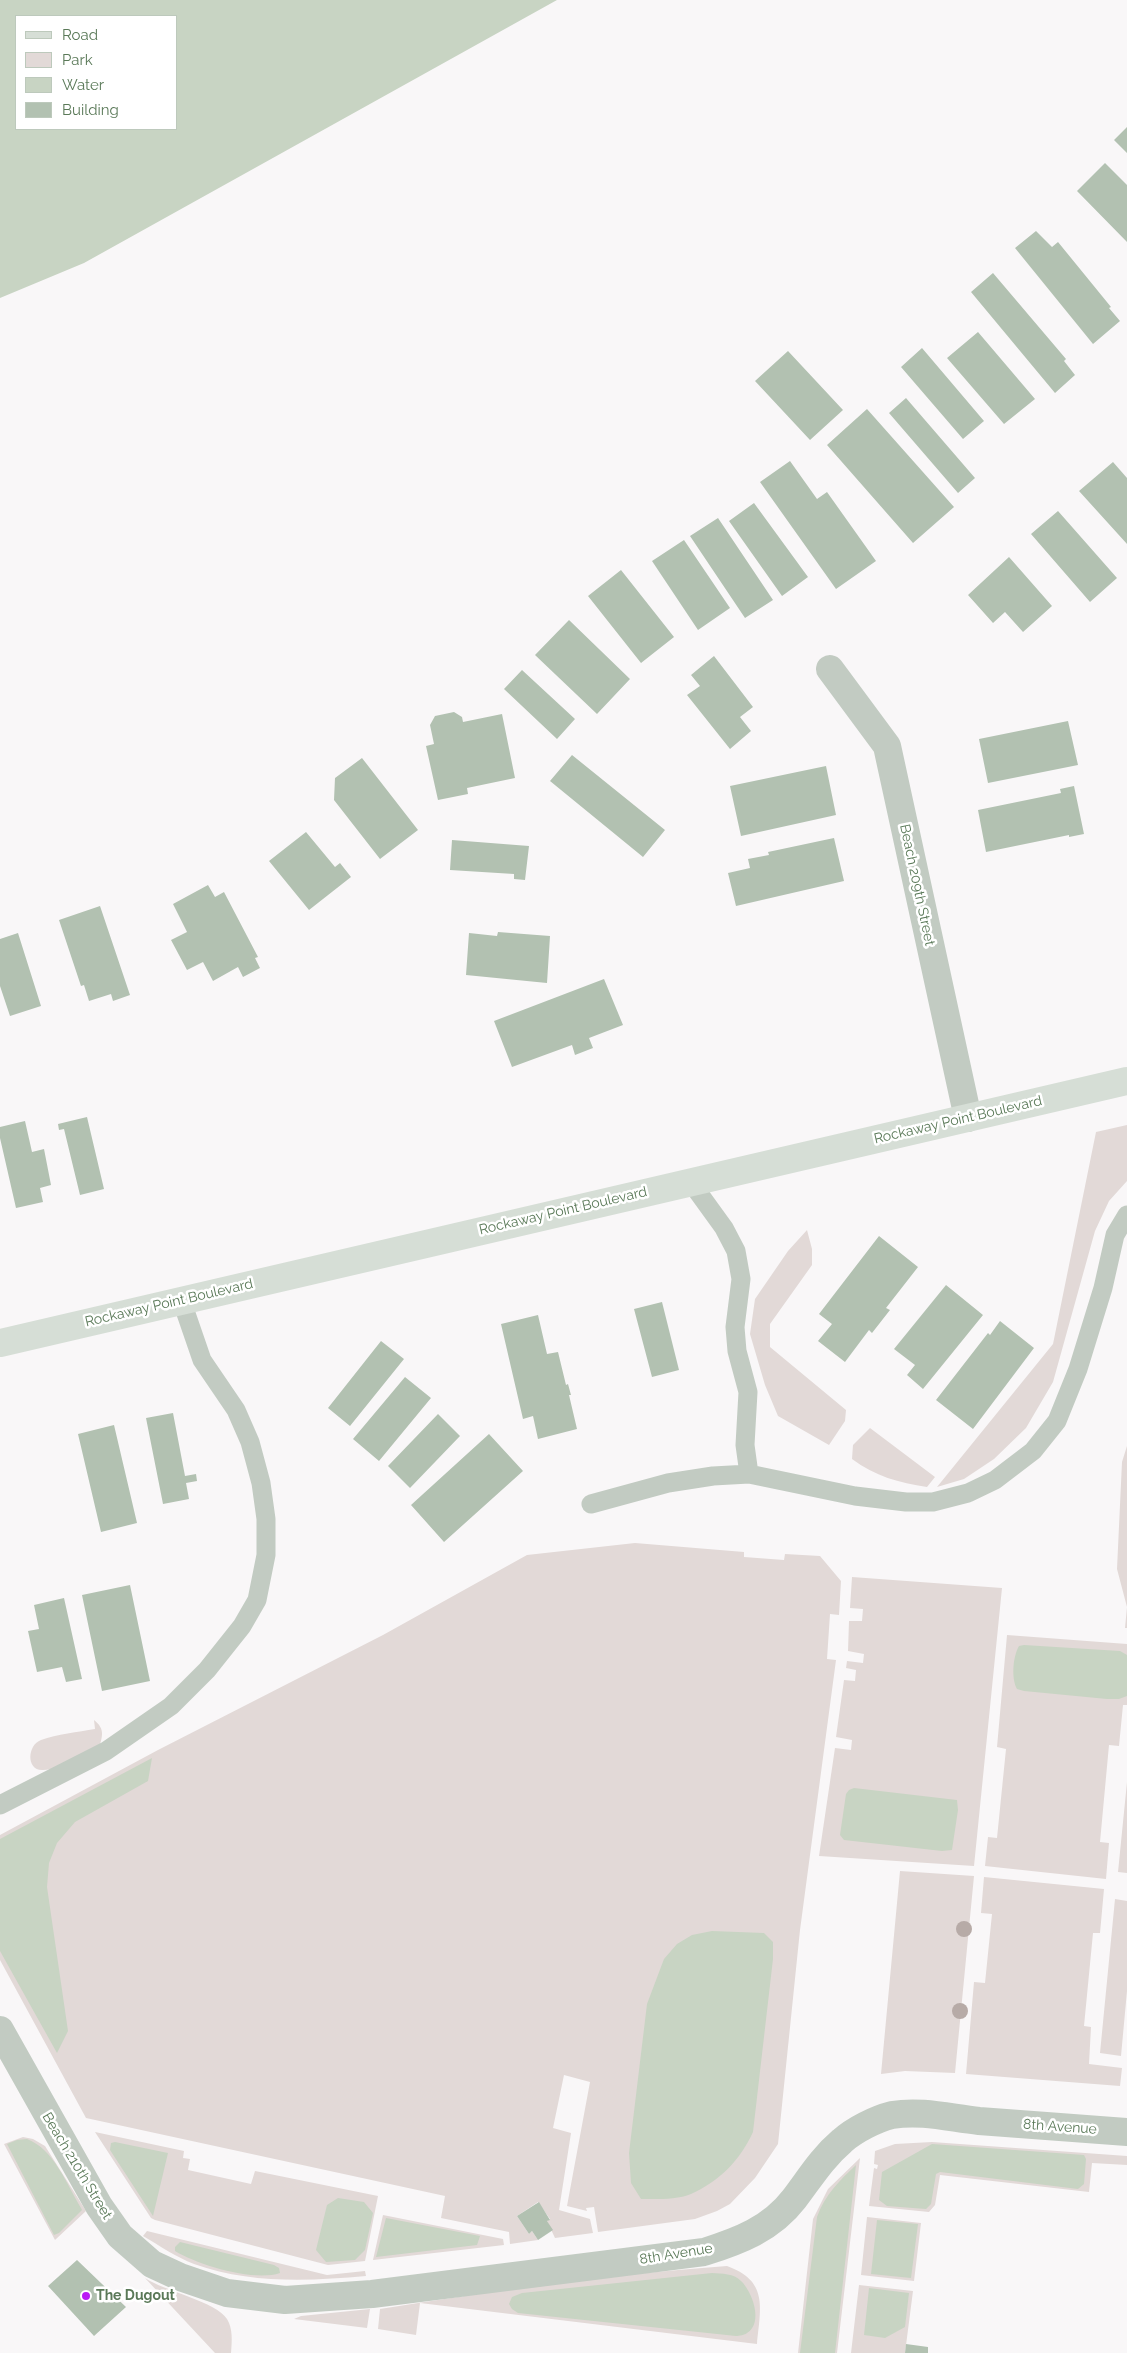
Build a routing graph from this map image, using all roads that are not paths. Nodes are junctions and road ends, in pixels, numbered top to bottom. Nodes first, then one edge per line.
1 (830, 669) dead end
2 (1127, 1081) edge
3 (968, 1118) junction
4 (690, 1181) junction
5 (1127, 1215) edge
6 (181, 1299) junction
7 (0, 1342) edge
8 (749, 1474) junction
9 (591, 1504) dead end
10 (0, 1805) edge
11 (0, 2030) edge
12 (1127, 2132) edge
13 (180, 2278) joint

1 - 3 street, Beach 209th Street
2 - 3 street, Rockaway Point Boulevard
3 - 4 street, Rockaway Point Boulevard
4 - 6 street, Rockaway Point Boulevard
4 - 8 lane
5 - 8 lane
6 - 7 street, Rockaway Point Boulevard
6 - 10 lane
8 - 9 lane
11 - 13 street, Beach 210th Street
12 - 13 street, 8th Avenue

